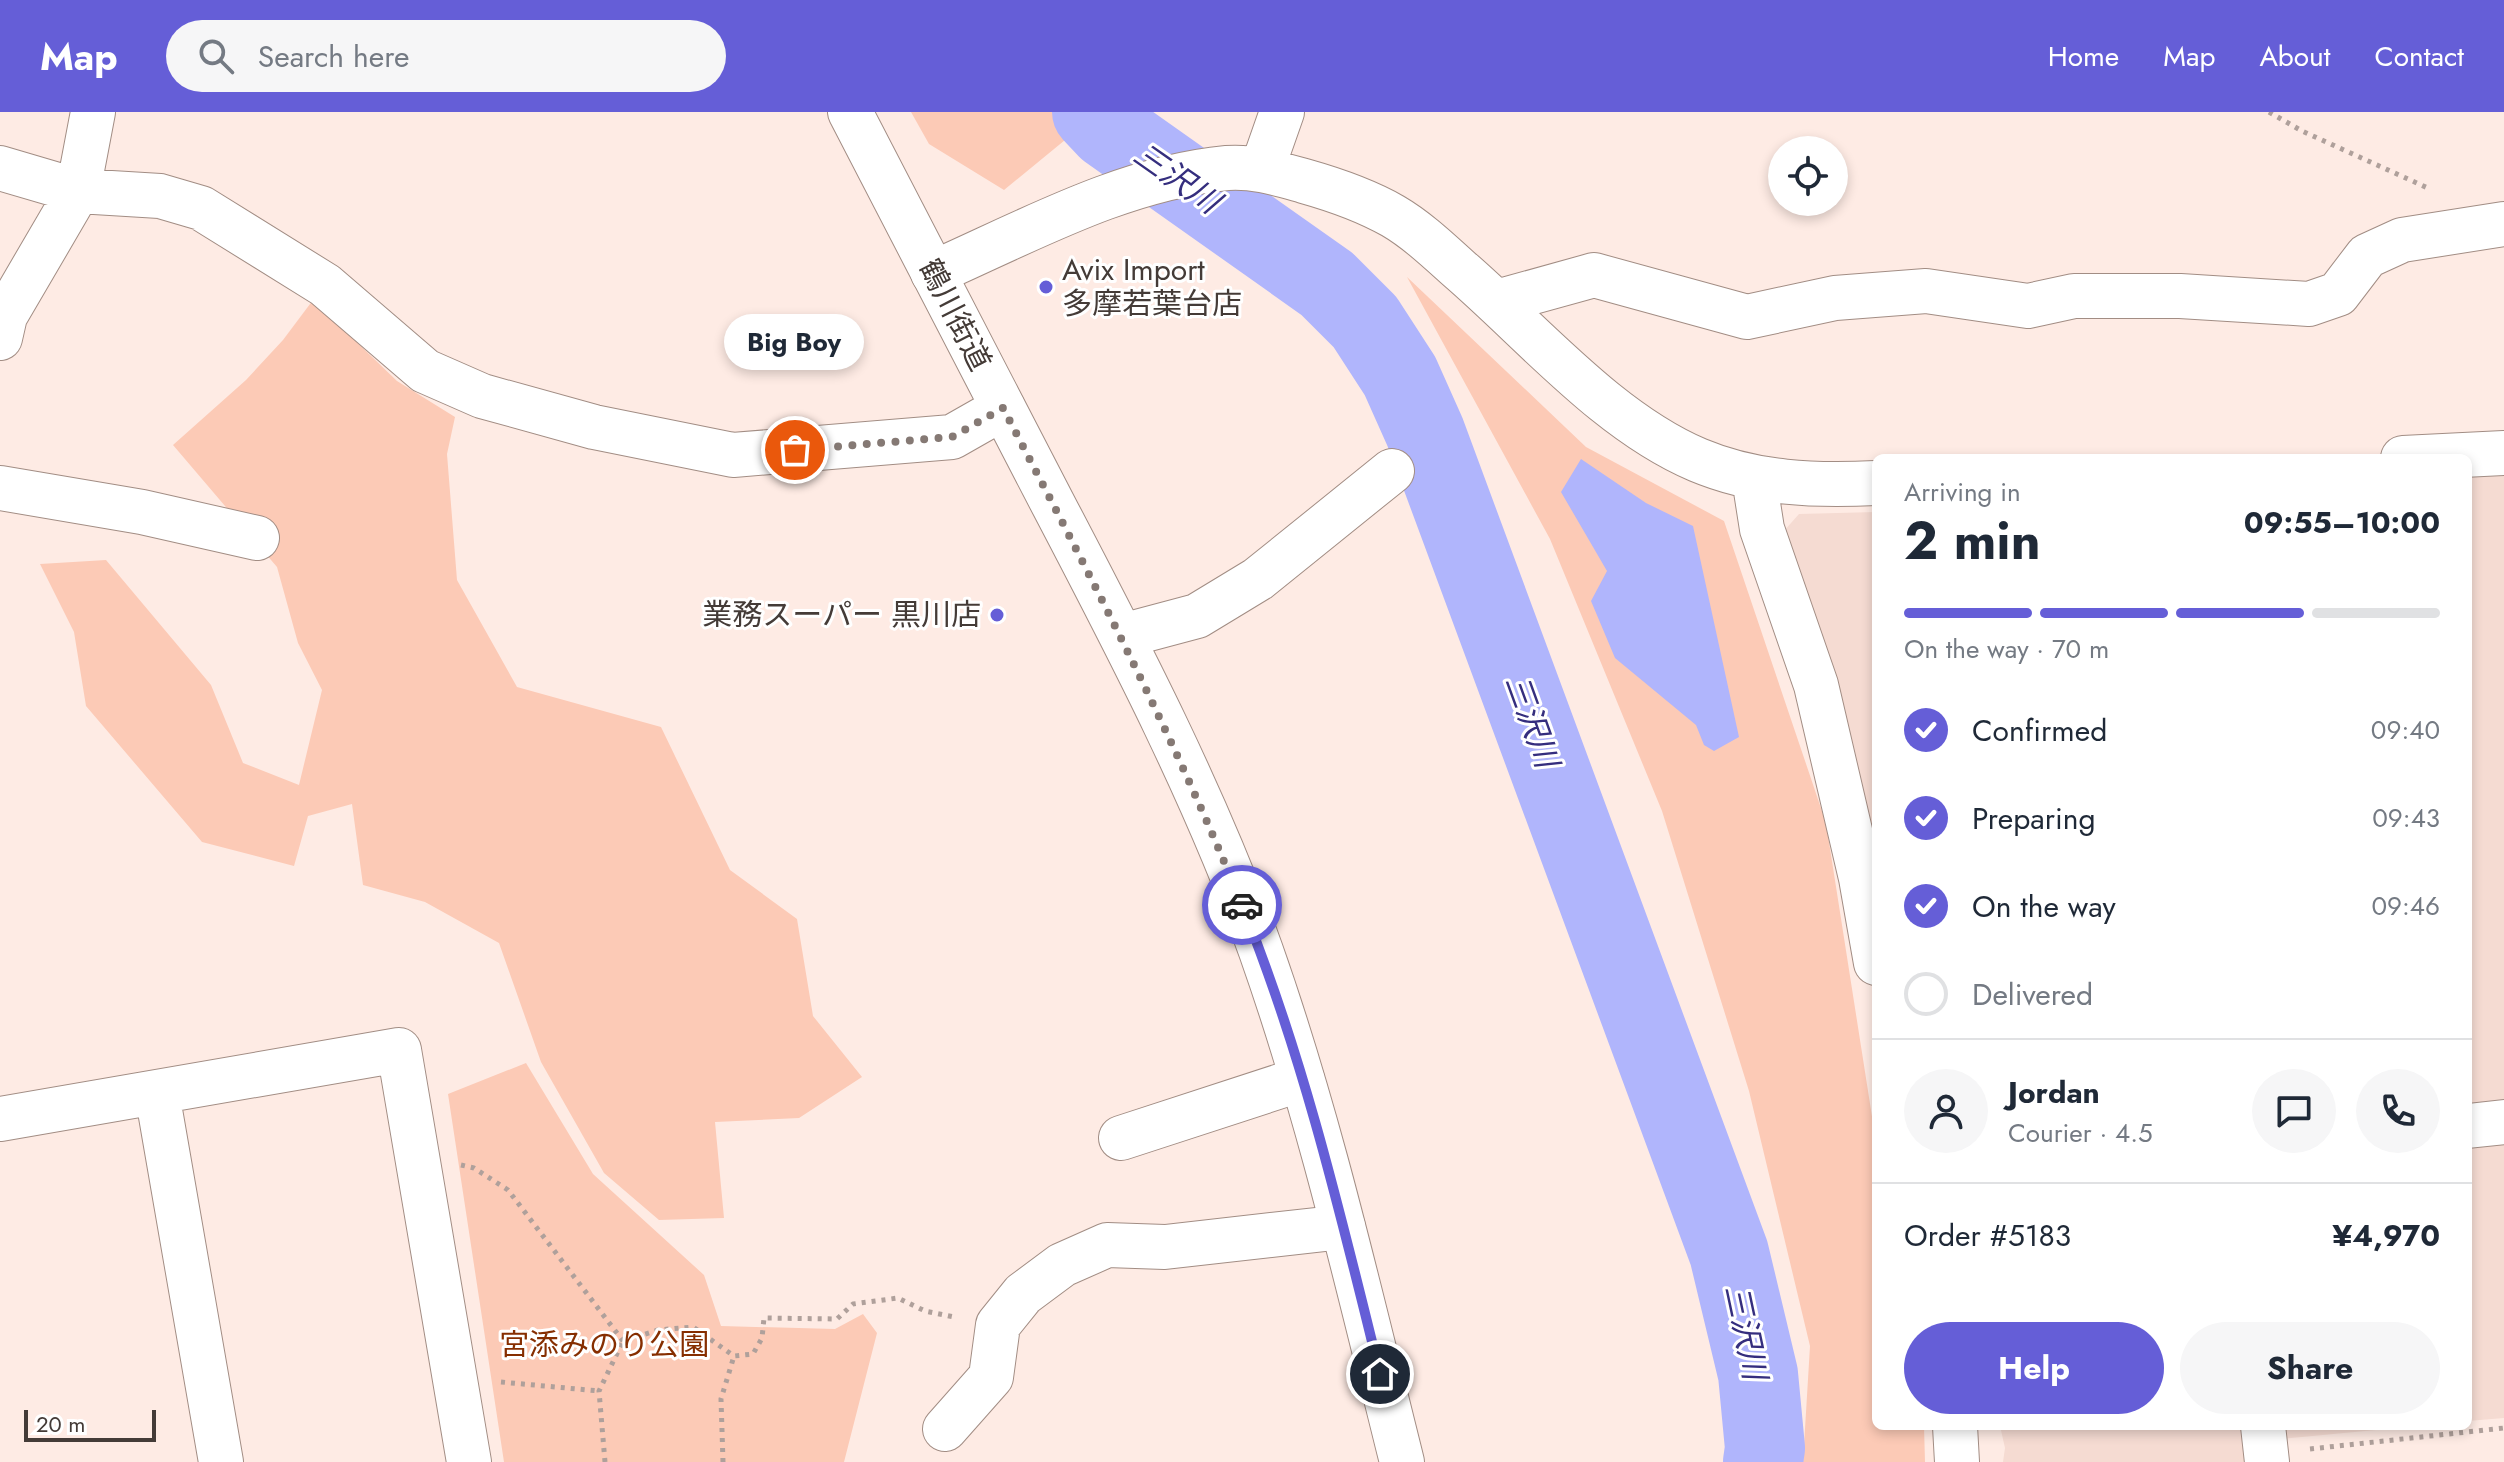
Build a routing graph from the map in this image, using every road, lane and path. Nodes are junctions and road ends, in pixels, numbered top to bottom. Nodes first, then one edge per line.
1 (93, 112) edge
2 (850, 112) edge
3 (1282, 112) edge
4 (2269, 112) edge
5 (0, 168) edge
6 (1253, 169) junction
7 (78, 191) junction
8 (2438, 192) dead end
9 (2504, 224) edge
10 (933, 273) junction
11 (1497, 302) junction
12 (0, 338) edge
13 (1003, 408) junction
14 (2504, 453) edge
15 (2472, 455) edge
16 (1392, 471) dead end
17 (1754, 478) junction
18 (1872, 483) edge
19 (0, 488) edge
20 (257, 538) dead end
21 (1122, 636) junction
22 (1872, 940) edge
23 (1302, 1079) junction
24 (157, 1093) junction
25 (0, 1119) edge
26 (2504, 1122) edge
27 (2472, 1126) edge
28 (1121, 1138) dead end
29 (452, 1164) dead end
30 (1343, 1227) junction
31 (998, 1325) junction
32 (623, 1341) junction
33 (734, 1356) junction
34 (495, 1382) dead end
35 (599, 1391) junction
36 (2504, 1428) edge
37 (945, 1429) dead end
38 (1955, 1430) edge
39 (2265, 1447) edge
40 (221, 1462) edge
41 (469, 1462) edge
42 (605, 1462) edge
43 (723, 1462) edge
44 (1402, 1462) edge
45 (1957, 1462) edge

1 - 7 street
2 - 10 street, 鶴川街道
3 - 6 street
4 - 8 path
5 - 7 street
6 - 10 street
6 - 11 street
7 - 12 street
7 - 13 street
9 - 11 street
10 - 13 street, 鶴川街道
11 - 17 street
13 - 21 street, 鶴川街道
14 - 15 street
16 - 21 street
17 - 18 street
17 - 22 street
19 - 20 street
21 - 23 street, 鶴川街道
23 - 28 street
23 - 30 street, 鶴川街道
24 - 25 street
24 - 40 street
24 - 41 street
26 - 27 street
29 - 32 path
30 - 31 street
30 - 44 street, 鶴川街道
31 - 33 path
31 - 37 street
32 - 33 path
32 - 35 path
33 - 43 path
34 - 35 path
35 - 42 path
36 - 39 path
38 - 45 street

